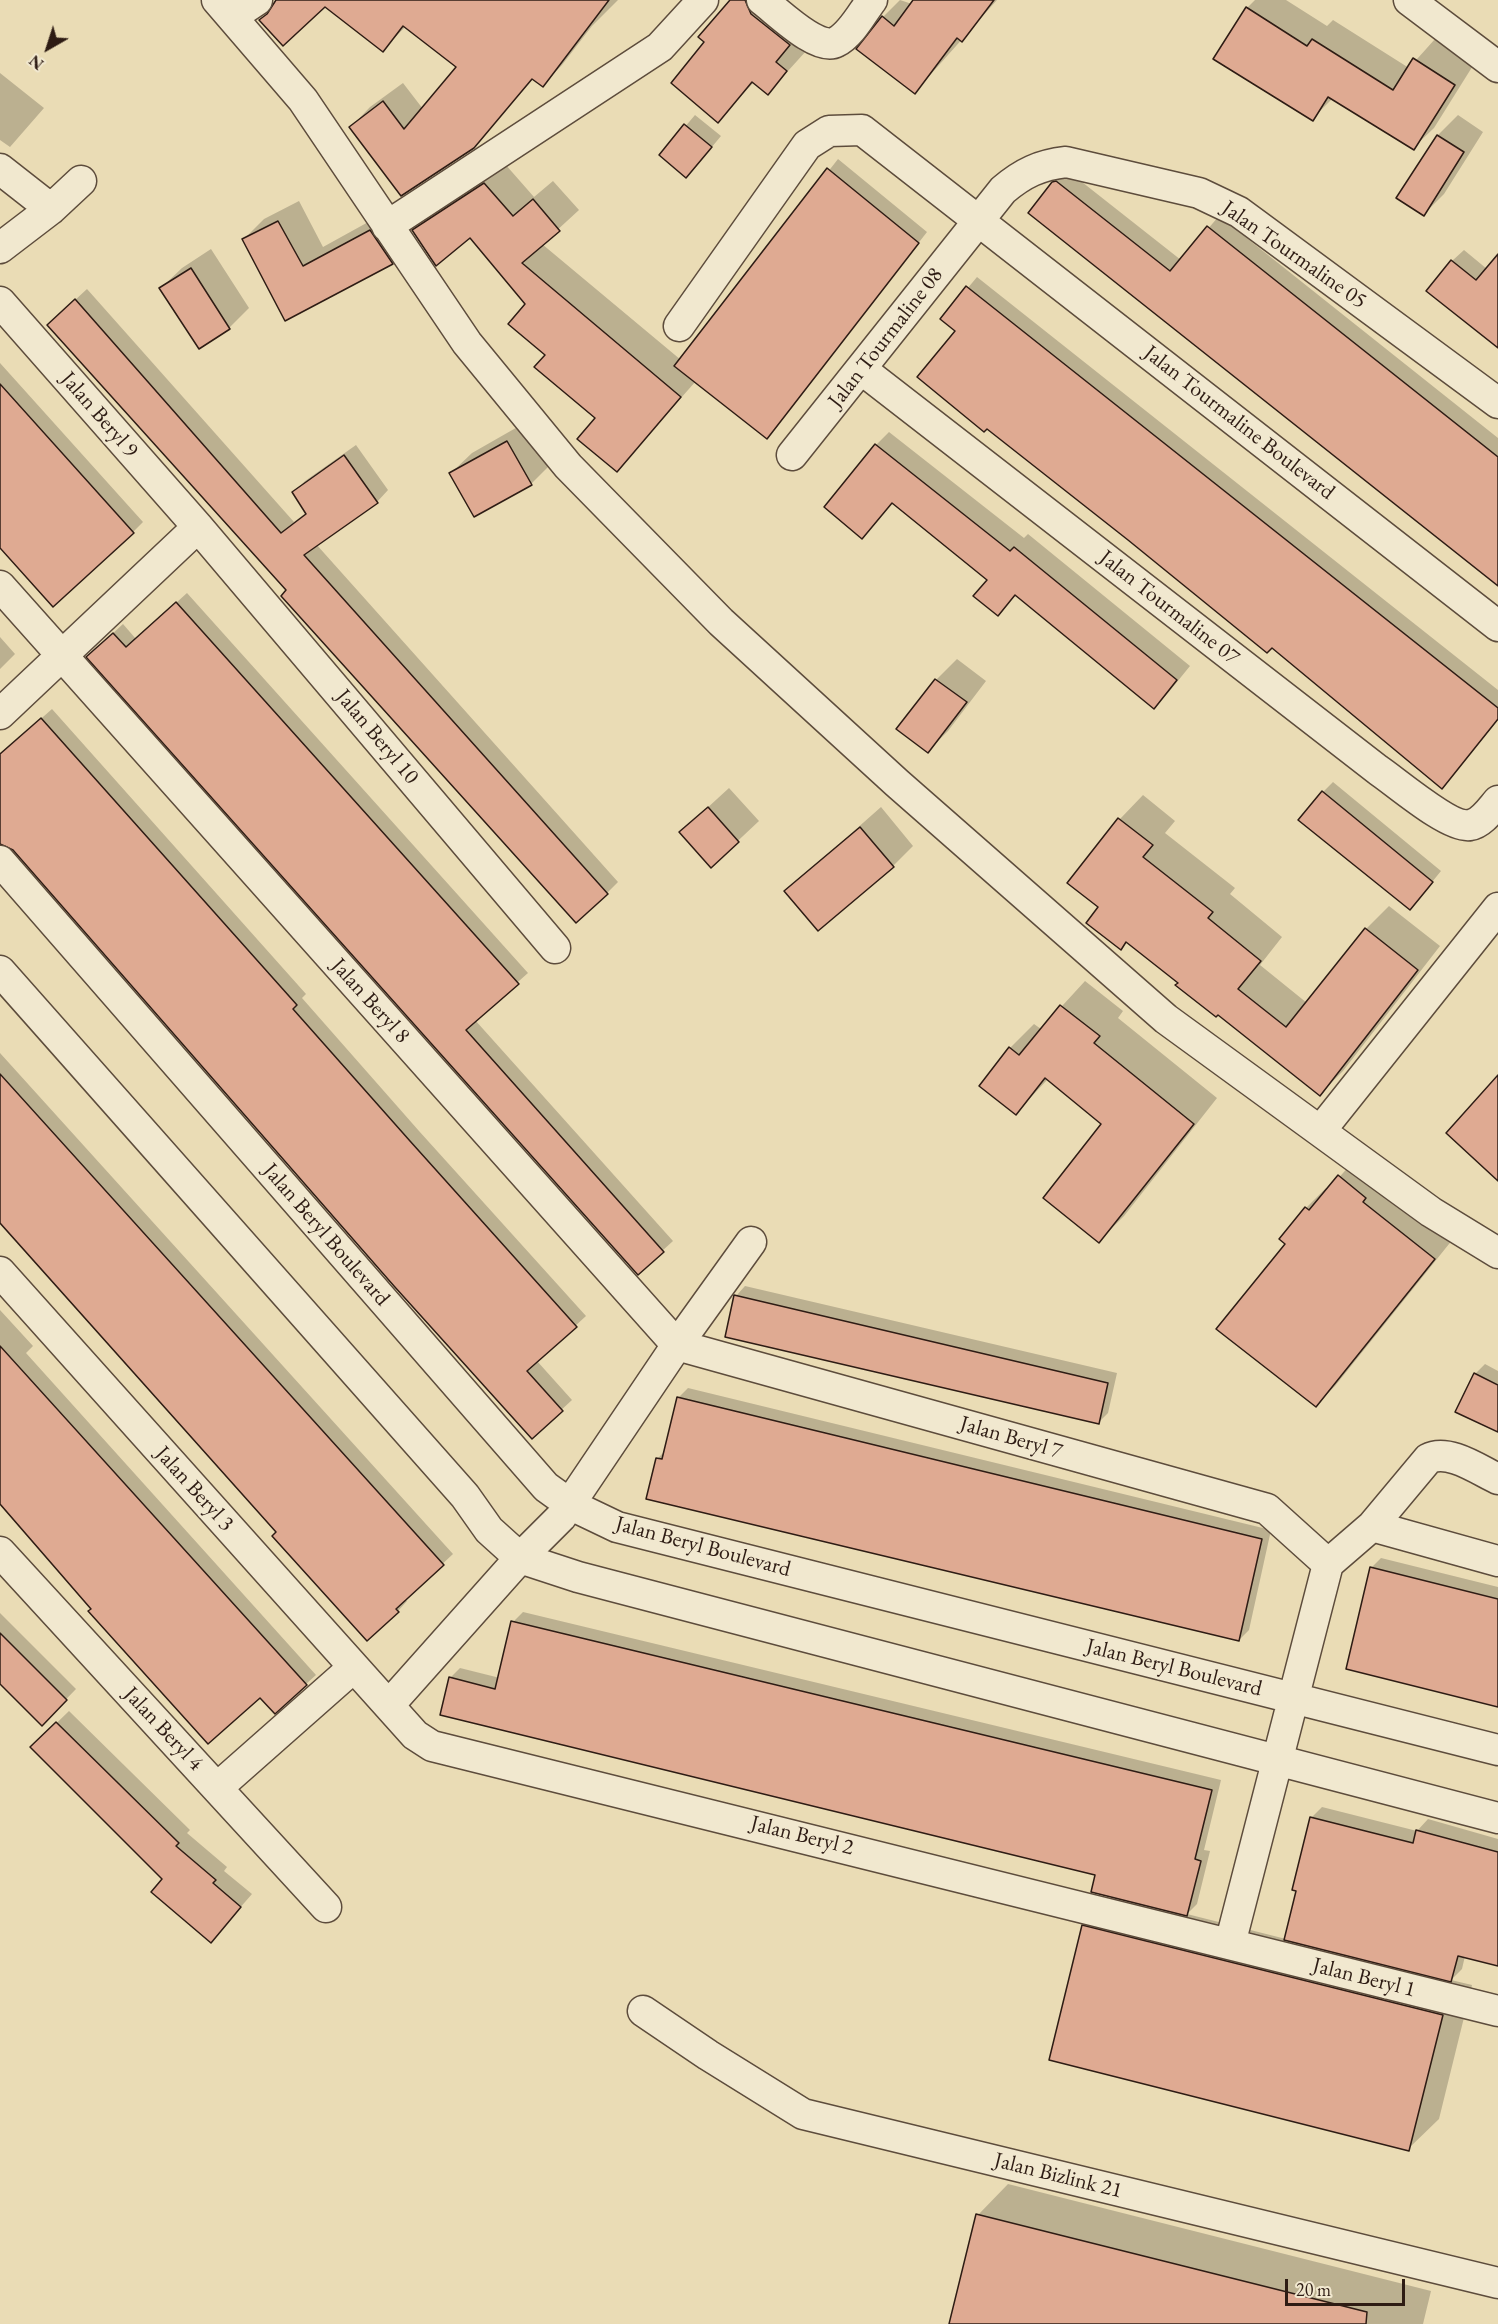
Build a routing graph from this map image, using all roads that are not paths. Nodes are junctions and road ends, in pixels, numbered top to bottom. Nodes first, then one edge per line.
1 (703, 0) edge
2 (762, 0) edge
3 (872, 0) edge
4 (1409, 0) edge
5 (236, 5) edge
6 (1498, 67) edge
7 (0, 169) edge
8 (81, 181) dead end
9 (51, 209) junction
10 (979, 220) junction
11 (387, 225) junction
12 (0, 248) edge
13 (0, 303) edge
14 (679, 326) dead end
15 (861, 369) junction
16 (1498, 403) edge
17 (792, 455) dead end
18 (198, 527) junction
19 (0, 586) edge
20 (1498, 626) edge
21 (62, 656) junction
22 (0, 714) edge
23 (1491, 809) edge
24 (0, 861) edge
25 (1498, 908) edge
26 (555, 948) dead end
27 (0, 971) edge
28 (1322, 1130) junction
29 (751, 1242) dead end
30 (1498, 1253) edge
31 (0, 1272) edge
32 (677, 1345) junction
33 (1498, 1479) edge
34 (566, 1511) junction
35 (1372, 1526) junction
36 (529, 1550) junction
37 (0, 1552) edge
38 (1498, 1561) edge
39 (1328, 1564) junction
40 (354, 1667) junction
41 (1292, 1698) junction
42 (388, 1705) junction
43 (1280, 1748) junction
44 (1498, 1750) edge
45 (217, 1788) junction
46 (1498, 1818) edge
47 (326, 1907) dead end
48 (1230, 1944) junction
49 (643, 2011) dead end
50 (1498, 2011) edge
51 (1498, 2283) edge

1 - 11 street
2 - 3 street
4 - 6 street
5 - 11 street
7 - 9 street
8 - 9 street
9 - 12 street
10 - 14 street, Jalan Tourmaline Boulevard
10 - 15 street, Jalan Tourmaline 08
10 - 16 street, Jalan Tourmaline 05
10 - 20 street, Jalan Tourmaline Boulevard
11 - 28 street
13 - 18 street, Jalan Beryl 9
15 - 17 street, Jalan Tourmaline 08
15 - 23 street, Jalan Tourmaline 07
18 - 21 street
18 - 26 street, Jalan Beryl 10
19 - 21 street
21 - 22 street
21 - 32 street, Jalan Beryl 8
24 - 34 street, Jalan Beryl Boulevard
25 - 28 street
27 - 36 street
28 - 30 street
29 - 32 street
31 - 40 street, Jalan Beryl 3
32 - 34 street
32 - 39 street, Jalan Beryl 7
33 - 35 street
34 - 36 street
34 - 41 street, Jalan Beryl Boulevard
35 - 38 street
35 - 39 street
36 - 42 street
36 - 43 street
37 - 45 street, Jalan Beryl 4
39 - 41 street
40 - 42 street, Jalan Beryl 3
40 - 45 street
41 - 43 street
41 - 44 street, Jalan Beryl Boulevard
42 - 48 street, Jalan Beryl 2
43 - 46 street
43 - 48 street
45 - 47 street, Jalan Beryl 4
48 - 50 street, Jalan Beryl 1
49 - 51 street, Jalan Bizlink 21

